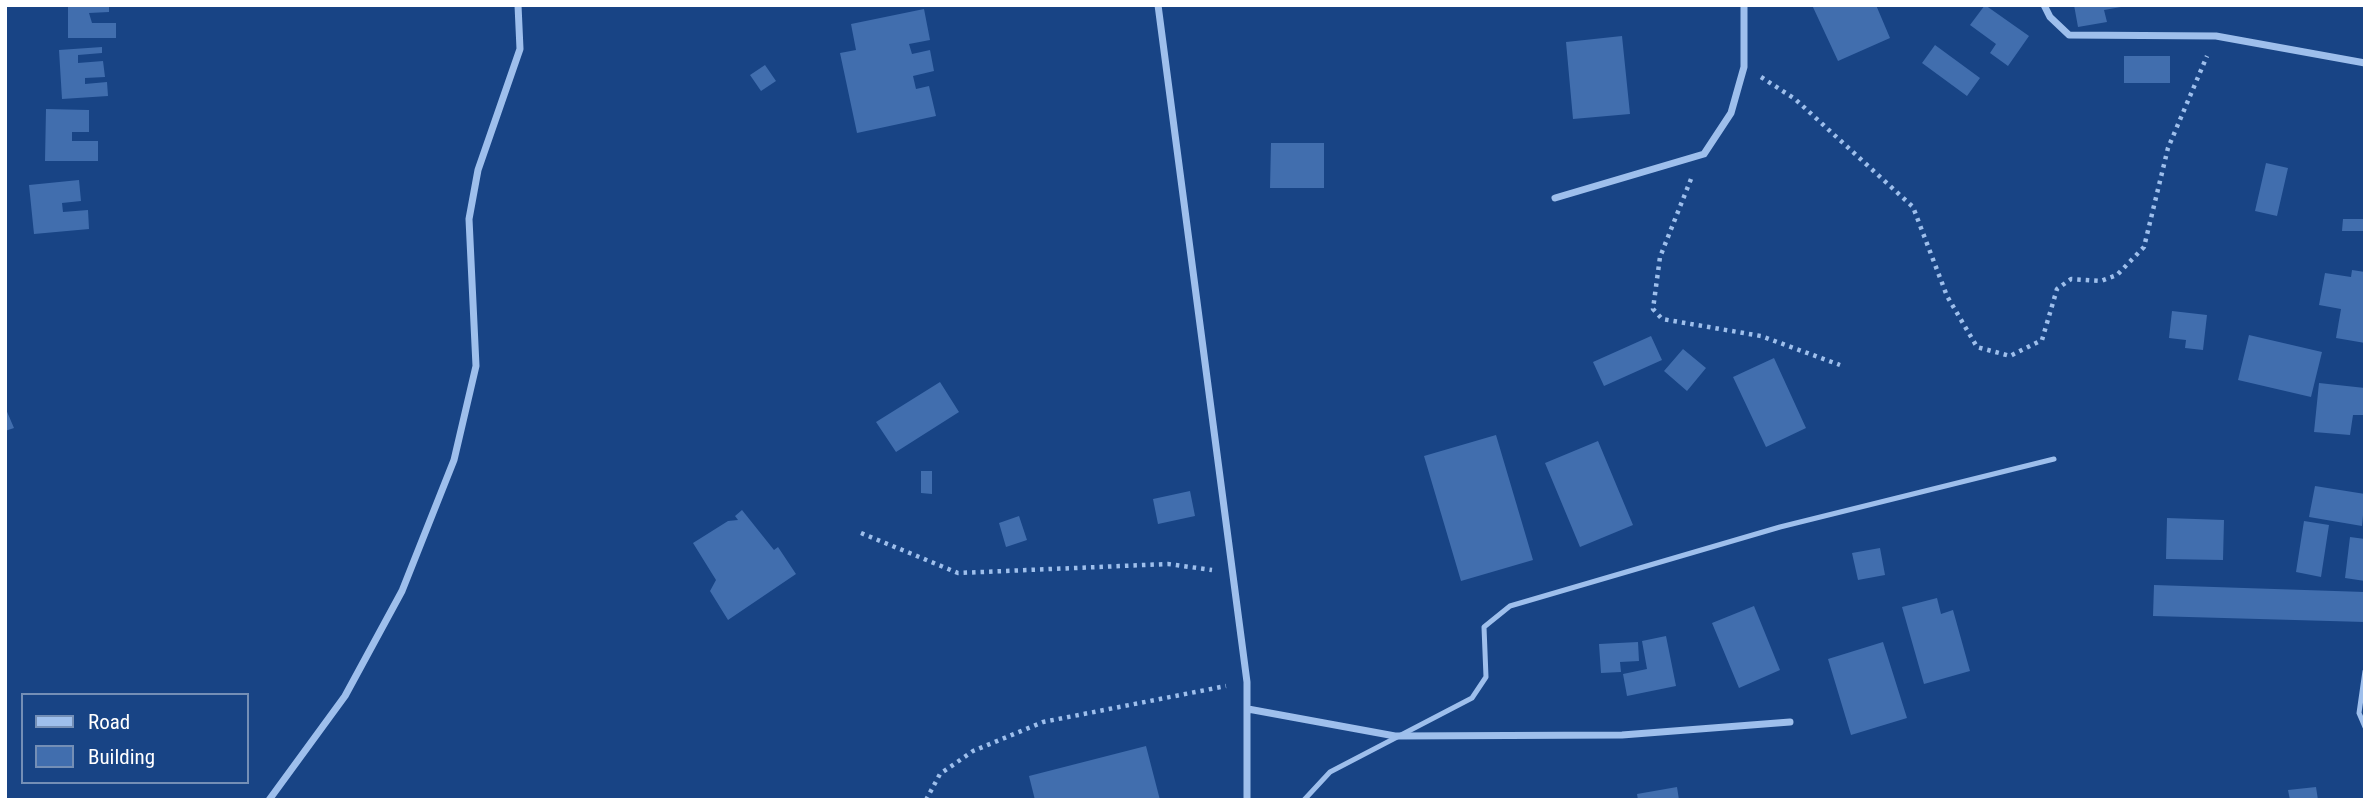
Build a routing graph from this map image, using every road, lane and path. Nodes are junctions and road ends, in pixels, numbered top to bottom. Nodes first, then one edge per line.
1 (518, 5) edge
2 (1158, 5) edge
3 (1744, 5) edge
4 (2044, 5) edge
5 (2216, 36) junction
6 (2365, 63) edge
7 (1744, 66) junction
8 (1704, 154) junction
9 (1555, 198) dead end
10 (1840, 365) dead end
11 (2054, 459) dead end
12 (861, 533) dead end
13 (1233, 573) junction
14 (2365, 671) edge
15 (1247, 682) junction
16 (1248, 709) junction
17 (1790, 722) dead end
18 (2365, 726) edge
19 (1395, 736) junction
20 (269, 800) edge
21 (926, 800) edge
22 (1247, 800) edge
23 (1304, 800) edge

1 - 20 street
2 - 13 street
3 - 7 street
4 - 5 street
5 - 6 street
5 - 7 path
7 - 8 street
8 - 9 street
8 - 10 path
11 - 19 lane
12 - 13 path
13 - 15 street
14 - 18 lane
15 - 16 street
15 - 21 path
16 - 19 street
16 - 22 street
17 - 19 street
19 - 23 lane

